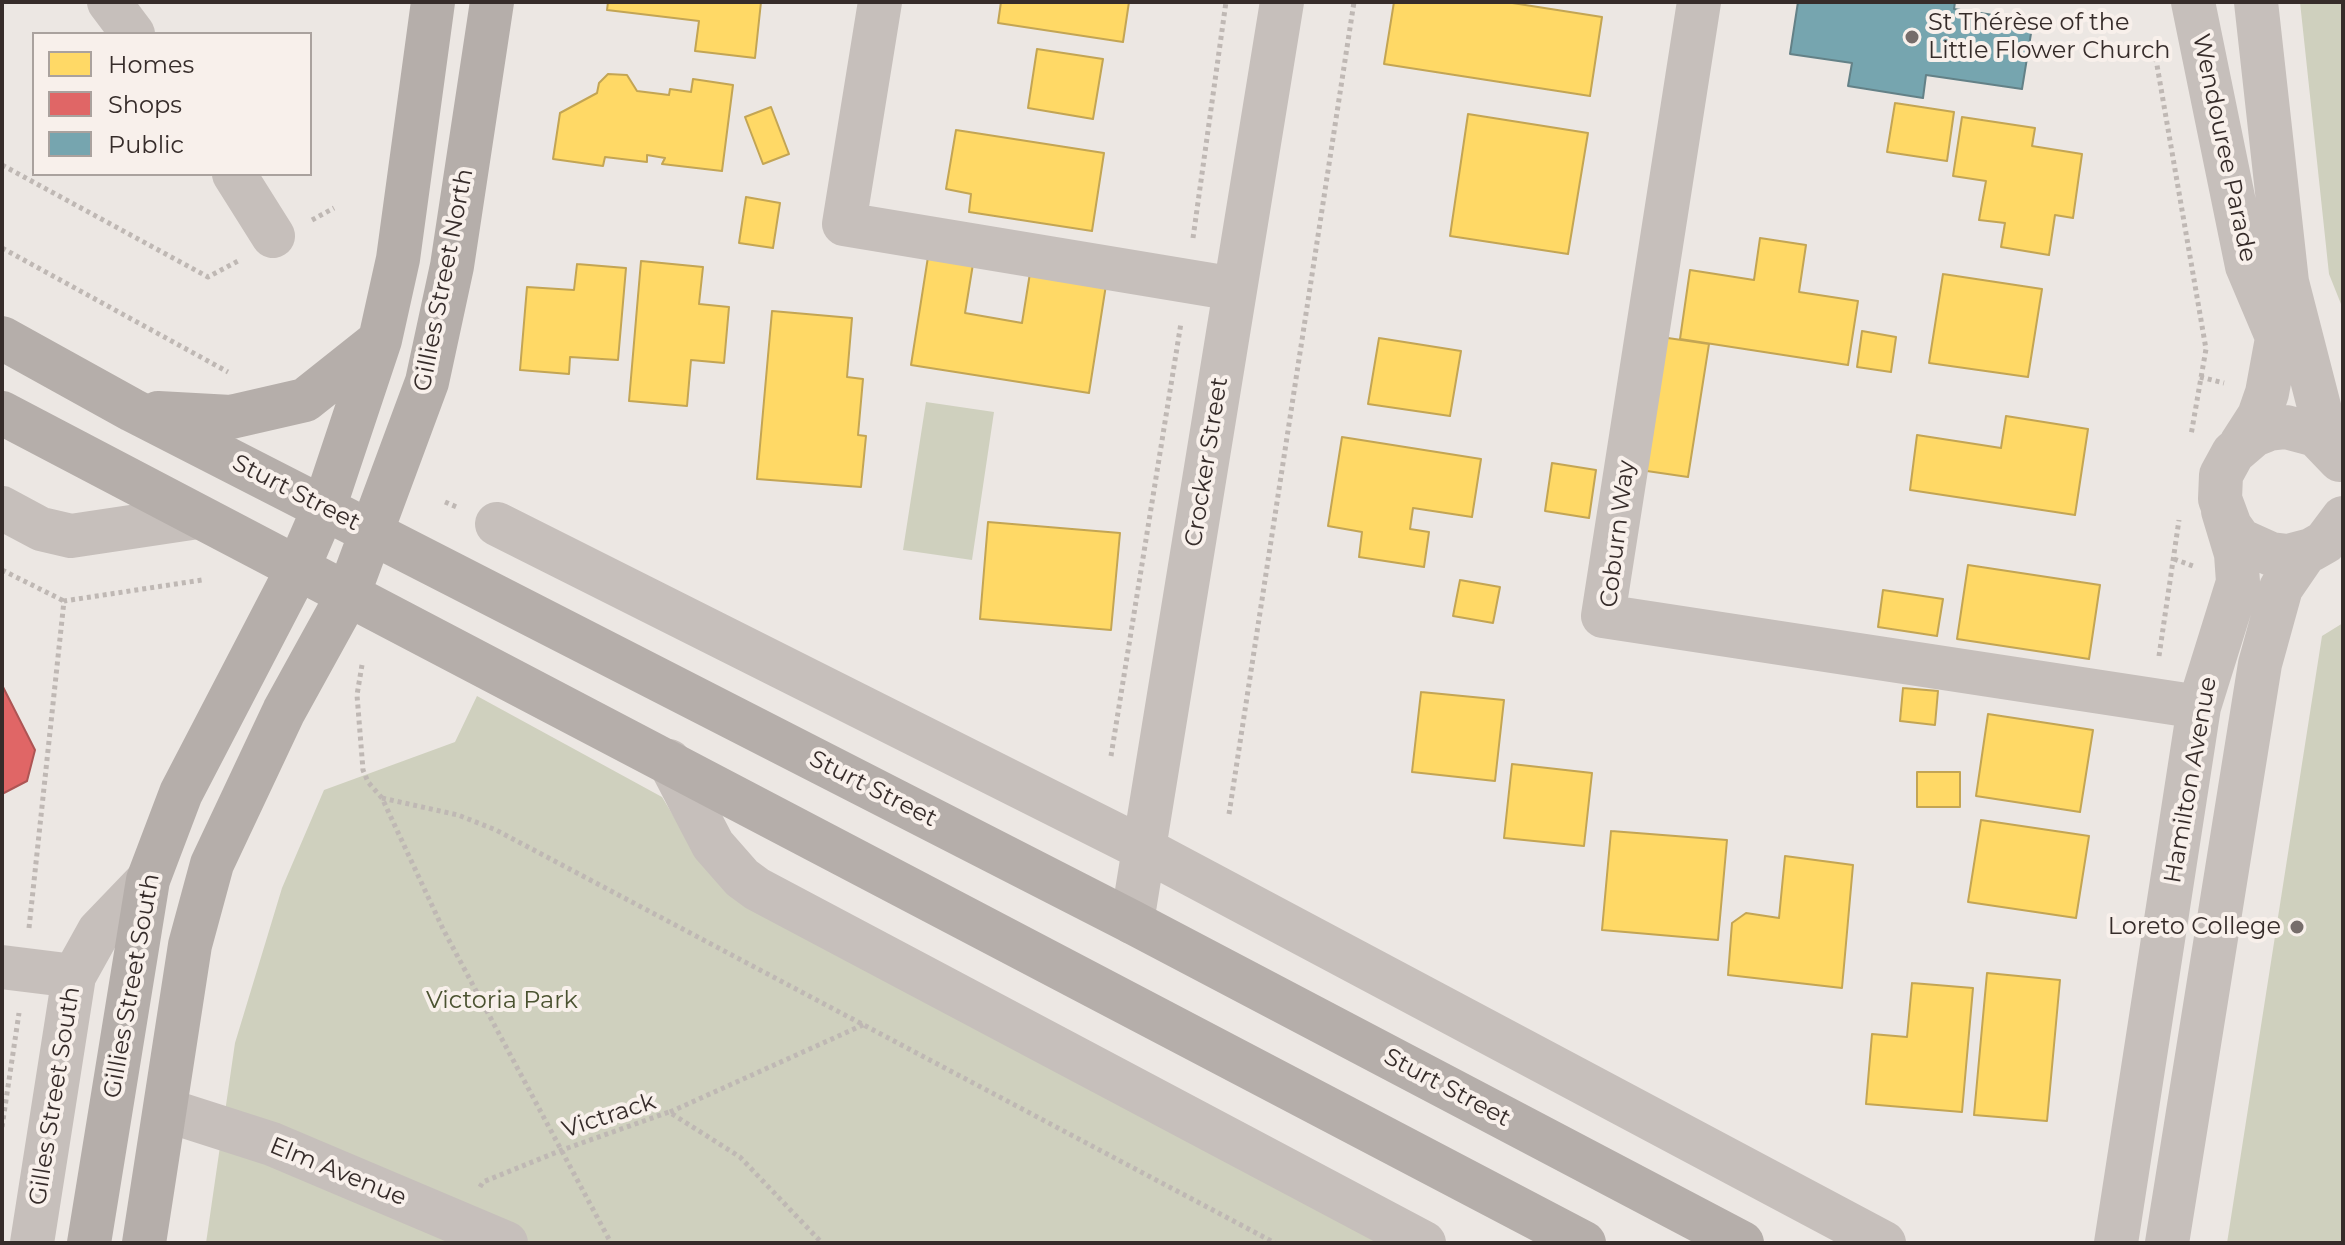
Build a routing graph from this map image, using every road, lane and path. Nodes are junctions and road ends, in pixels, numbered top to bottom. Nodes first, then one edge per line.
1 (109, 2) edge
2 (433, 2) edge
3 (492, 2) edge
4 (880, 2) edge
5 (1226, 2) edge
6 (1282, 2) edge
7 (1354, 2) edge
8 (1699, 2) edge
9 (2193, 2) edge
10 (2256, 2) edge
11 (132, 32) edge
12 (2151, 32) dead end
13 (2, 165) edge
14 (235, 176) edge
15 (273, 236) dead end
16 (2, 248) edge
17 (208, 277) dead end
18 (1187, 281) junction
19 (2287, 282) junction
20 (1235, 289) junction
21 (2277, 337) junction
22 (2, 338) edge
23 (380, 340) junction
24 (240, 379) dead end
25 (132, 410) junction
26 (2, 413) edge
27 (2241, 444) junction
28 (2189, 451) dead end
29 (2338, 456) edge
30 (2, 508) edge
31 (324, 508) junction
32 (2223, 511) junction
33 (198, 517) junction
34 (2343, 518) edge
35 (497, 524) dead end
36 (374, 532) junction
37 (2320, 547) edge
38 (298, 568) junction
39 (2, 570) edge
40 (202, 580) dead end
41 (348, 595) junction
42 (64, 601) junction
43 (347, 684) dead end
44 (2199, 707) junction
45 (1111, 756) dead end
46 (669, 761) junction
47 (382, 798) junction
48 (1229, 814) dead end
49 (1144, 849) junction
50 (148, 880) junction
51 (1132, 922) junction
52 (14, 969) edge
53 (74, 976) junction
54 (866, 1023) junction
55 (166, 1110) junction
56 (669, 1112) junction
57 (2, 1127) edge
58 (562, 1150) junction
59 (458, 1220) junction
60 (32, 1243) edge
61 (89, 1243) edge
62 (144, 1243) edge
63 (506, 1243) edge
64 (611, 1243) edge
65 (822, 1243) edge
66 (1275, 1243) edge
67 (1424, 1243) edge
68 (1584, 1243) edge
69 (1742, 1243) edge
70 (1884, 1243) edge
71 (2116, 1243) edge
72 (2167, 1243) edge

1 - 11 street
2 - 23 main road, Gillies Street North
3 - 36 main road, Gillies Street North
4 - 18 street
5 - 18 path
6 - 20 street, Crocker Street
7 - 48 path
8 - 44 street, Coburn Way
9 - 21 street, Wendouree Parade
10 - 19 street, Wendouree Parade
12 - 28 path
13 - 17 path
14 - 15 street
16 - 24 path
18 - 20 street
18 - 45 path
19 - 21 street, Wendouree Parade
19 - 29 street, Wendouree Parade
20 - 49 street, Crocker Street
21 - 27 street, Wendouree Parade
22 - 25 main road, Sturt Street
23 - 25 main road
23 - 31 main road, Gillies Street North
25 - 31 main road, Sturt Street
26 - 33 main road
27 - 29 street
27 - 32 street, Hamilton Avenue
30 - 33 street
31 - 36 main road, Sturt Street
31 - 38 main road, Gillies Street North
32 - 37 street
32 - 44 street, Hamilton Avenue
33 - 38 main road
34 - 37 street, Hamilton Avenue
35 - 49 street
36 - 41 main road, Gillies Street North
36 - 51 main road, Sturt Street
37 - 72 street, Hamilton Avenue
38 - 41 main road
38 - 50 main road, Gillies Street South
39 - 42 path
40 - 42 path
41 - 46 main road
41 - 55 main road, Gillies Street South
42 - 52 path
43 - 47 path
44 - 71 street, Hamilton Avenue
46 - 67 street
46 - 68 main road
47 - 54 path
47 - 58 path
49 - 51 street, Crocker Street
49 - 70 street
50 - 53 street, Gilles Street South
50 - 61 main road, Gillies Street South
51 - 69 main road, Sturt Street
52 - 53 street
52 - 57 path
53 - 60 street, Gilles Street South
54 - 56 path
54 - 66 path
55 - 59 street, Elm Avenue
55 - 62 main road, Gillies Street South
56 - 58 path, Victrack
56 - 65 path, Victrack
58 - 59 path, Victrack
58 - 64 path
59 - 63 street, Elm Avenue

